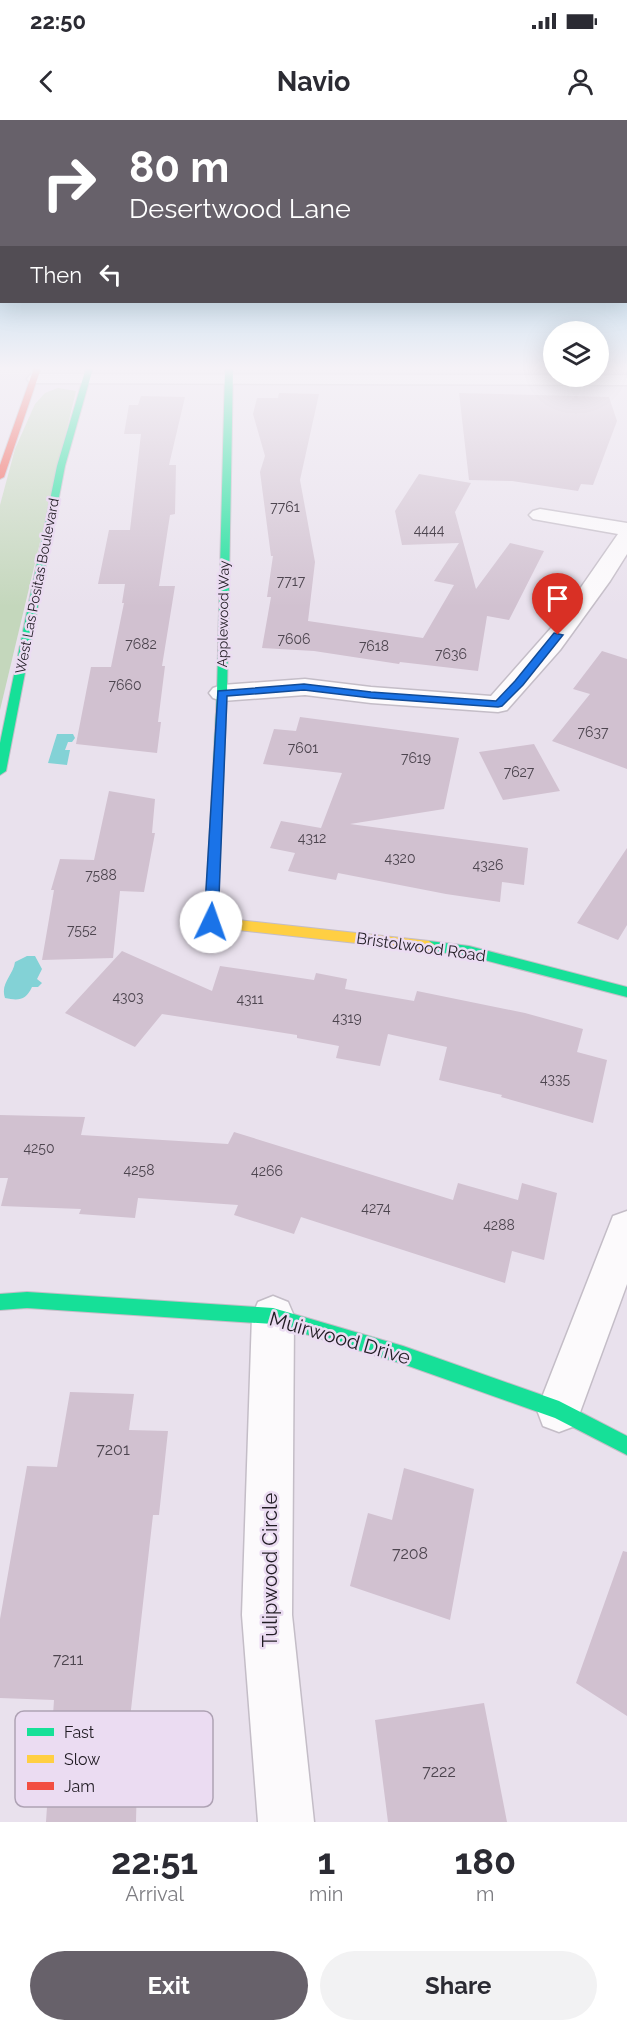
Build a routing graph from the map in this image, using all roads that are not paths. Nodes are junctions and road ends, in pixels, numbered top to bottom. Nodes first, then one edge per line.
1 (8, 447) edge
2 (67, 447) edge
3 (227, 447) edge
4 (0, 477) edge
5 (540, 515) dead end
6 (627, 529) edge
7 (627, 536) edge
8 (222, 693) junction
9 (0, 771) edge
10 (211, 922) joint
11 (627, 992) edge
12 (627, 1229) edge
13 (0, 1302) edge
14 (273, 1316) junction
15 (559, 1410) junction
16 (627, 1446) edge
17 (286, 1822) edge

1 - 4 street
2 - 9 street, West Las Positas Boulevard
3 - 8 street, Applewood Way
5 - 6 street
7 - 8 street
8 - 10 street, Applewood Way
10 - 11 street, Bristolwood Road
12 - 15 street
13 - 14 street, Muirwood Drive
14 - 15 street, Muirwood Drive
14 - 17 street, Tulipwood Circle
15 - 16 street, Muirwood Drive

